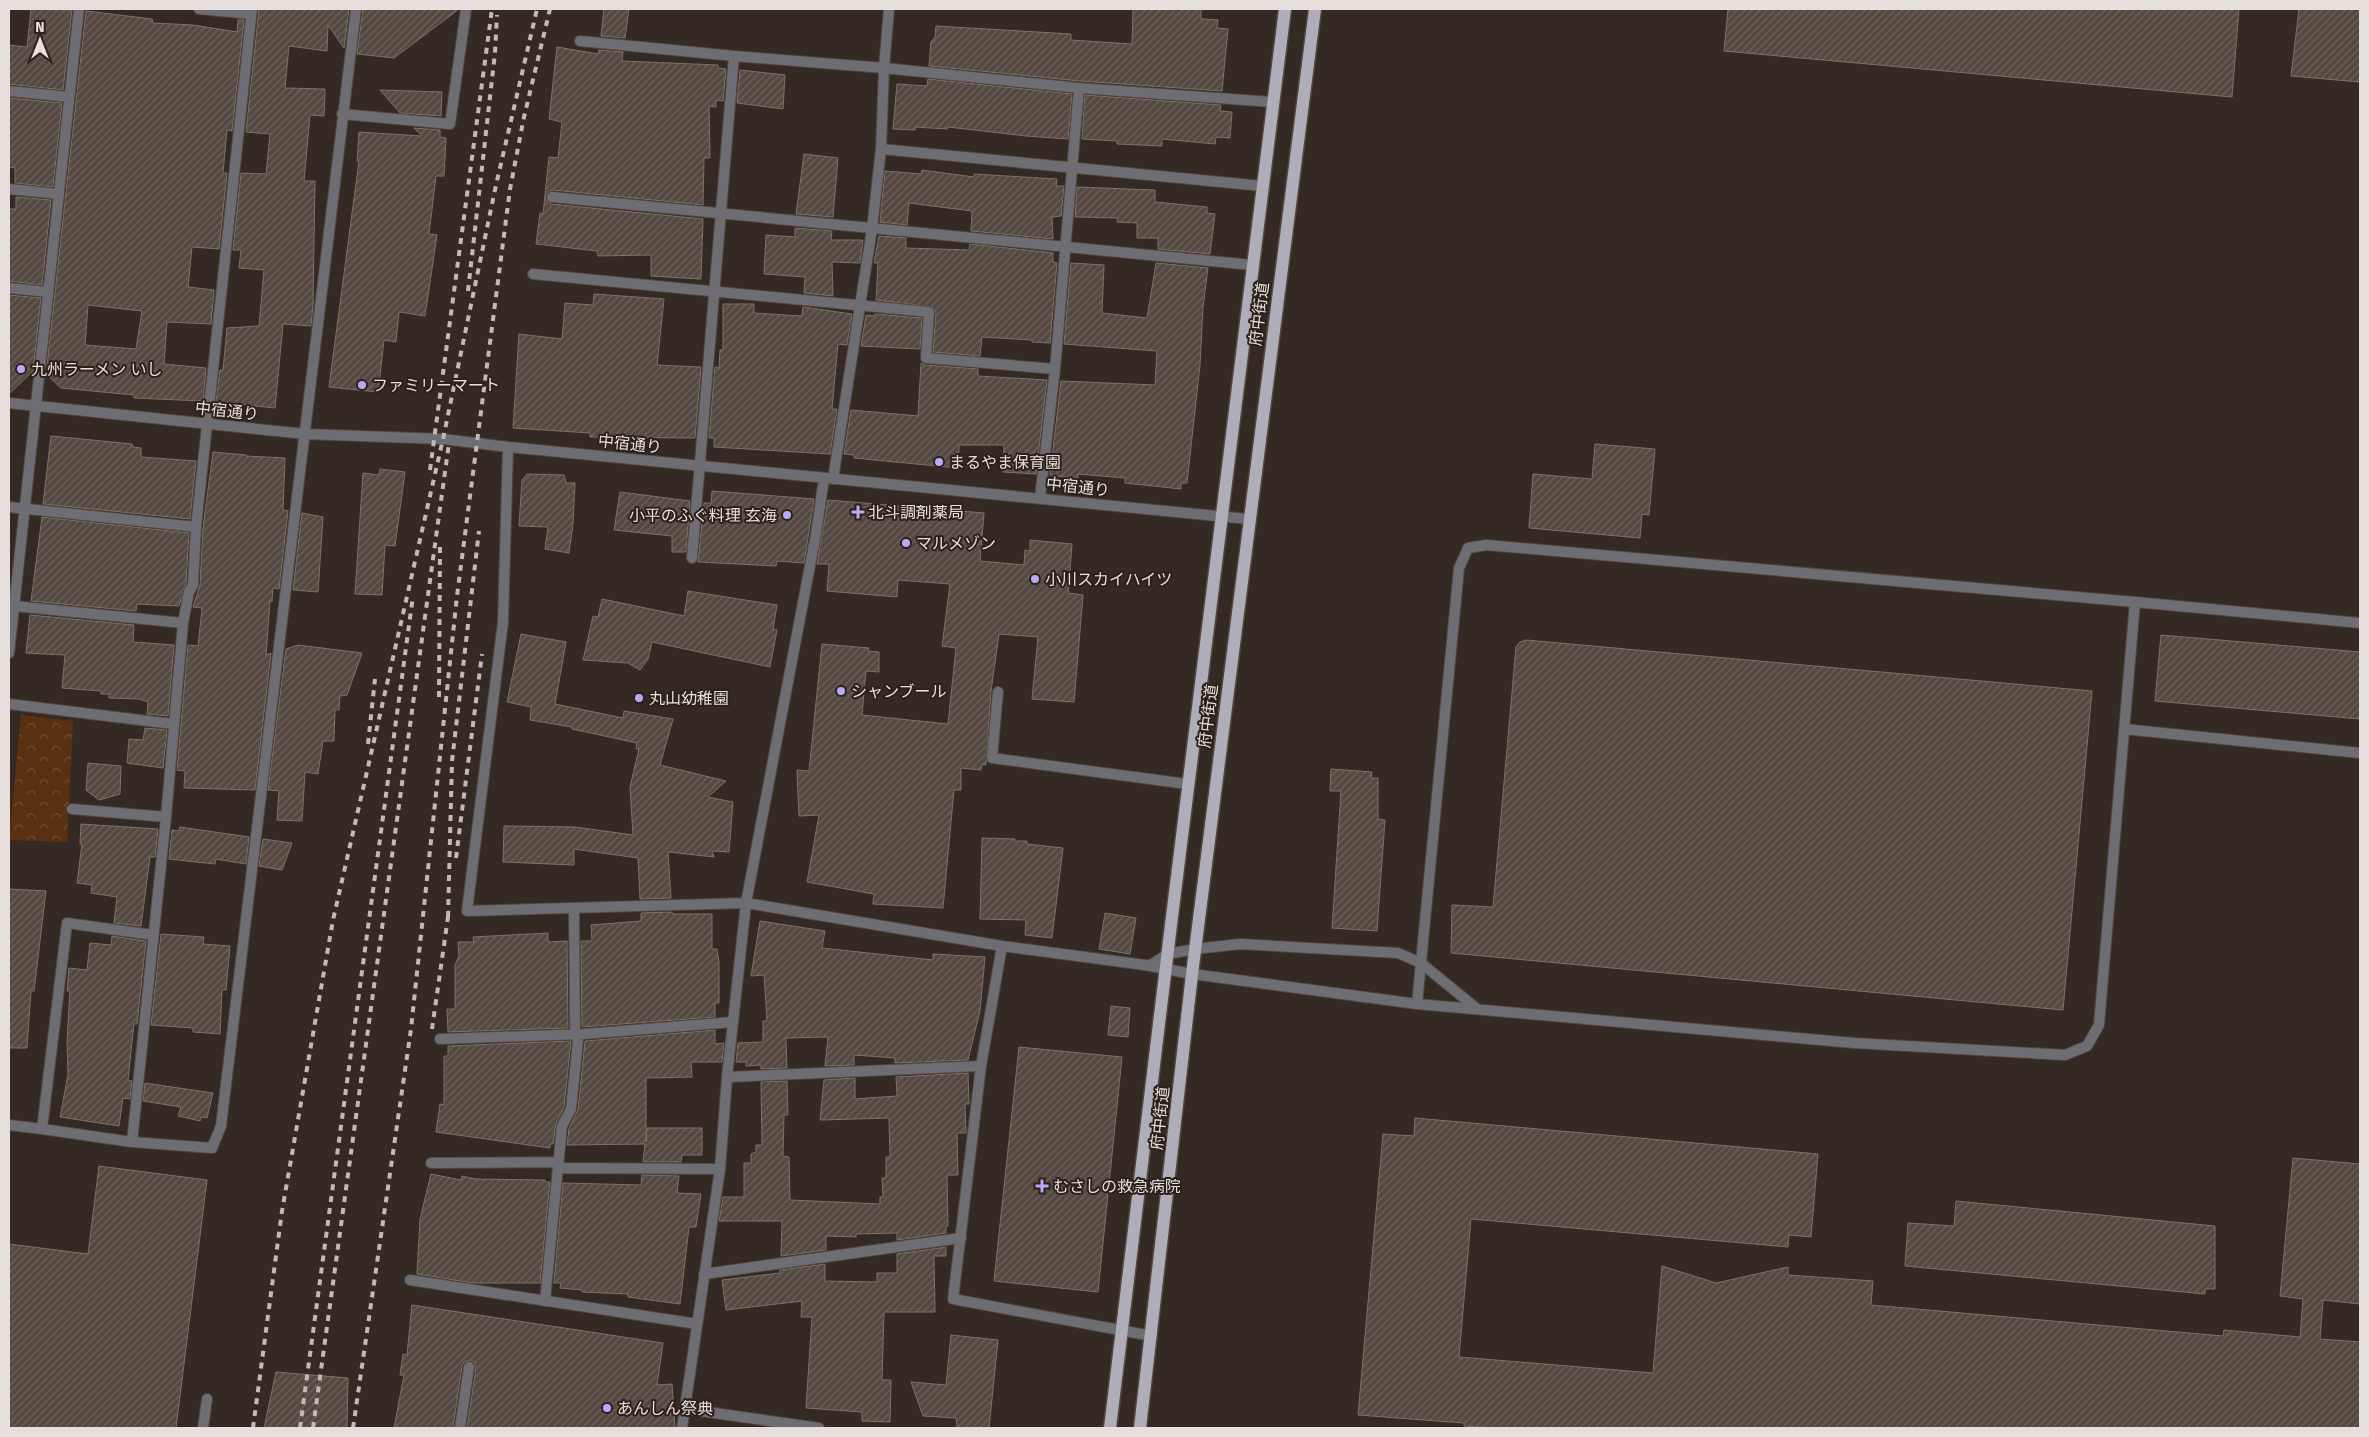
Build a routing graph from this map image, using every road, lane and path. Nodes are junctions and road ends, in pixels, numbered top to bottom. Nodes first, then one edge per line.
1 (79, 9) edge
2 (199, 9) edge
3 (356, 9) edge
4 (466, 9) edge
5 (889, 9) edge
6 (1285, 9) edge
7 (1315, 9) edge
8 (251, 12) edge
9 (580, 41) dead end
10 (734, 56) junction
11 (884, 68) junction
12 (1079, 88) junction
13 (9, 91) edge
14 (69, 97) junction
15 (1273, 102) junction
16 (342, 114) junction
17 (881, 149) junction
18 (1072, 168) junction
19 (1262, 186) junction
20 (9, 189) edge
21 (58, 194) junction
22 (552, 198) dead end
23 (721, 214) junction
24 (872, 229) junction
25 (1065, 246) junction
26 (1252, 265) junction
27 (533, 274) dead end
28 (9, 288) edge
29 (714, 291) junction
30 (47, 292) junction
31 (861, 304) junction
32 (1054, 369) junction
33 (9, 403) edge
34 (34, 406) junction
35 (207, 425) junction
36 (305, 434) junction
37 (508, 447) junction
38 (700, 466) junction
39 (828, 478) junction
40 (1040, 498) junction
41 (9, 507) edge
42 (24, 508) junction
43 (1220, 516) junction
44 (1248, 519) junction
45 (196, 527) junction
46 (692, 558) dead end
47 (2135, 602) junction
48 (11, 604) edge
49 (183, 623) junction
50 (2360, 623) edge
51 (9, 653) edge
52 (998, 692) dead end
53 (9, 704) edge
54 (173, 724) junction
55 (2124, 729) junction
56 (2360, 753) edge
57 (1187, 784) junction
58 (72, 809) dead end
59 (166, 817) junction
60 (746, 903) junction
61 (574, 908) junction
62 (153, 936) junction
63 (1002, 946) junction
64 (1195, 949) junction
65 (1168, 954) junction
66 (1421, 963) junction
67 (1149, 966) junction
68 (1166, 970) junction
69 (1192, 974) junction
70 (1417, 1004) junction
71 (1476, 1008) junction
72 (733, 1022) junction
73 (575, 1033) junction
74 (440, 1039) dead end
75 (980, 1066) junction
76 (727, 1077) junction
77 (9, 1125) edge
78 (42, 1129) junction
79 (132, 1142) junction
80 (432, 1163) dead end
81 (558, 1165) junction
82 (720, 1169) junction
83 (961, 1238) junction
84 (704, 1274) junction
85 (410, 1280) dead end
86 (545, 1301) junction
87 (696, 1324) junction
88 (1122, 1331) junction
89 (1152, 1336) junction
90 (469, 1366) dead end
91 (207, 1399) dead end
92 (686, 1409) junction
93 (203, 1428) edge
94 (460, 1428) edge
95 (682, 1428) edge
96 (819, 1428) edge
97 (1110, 1428) edge
98 (1140, 1428) edge

1 - 14 street
2 - 8 street
3 - 16 street
4 - 16 street
5 - 11 street
6 - 15 main road, 府中街道
7 - 44 main road, 府中街道
8 - 35 street
9 - 10 street
10 - 11 street
10 - 23 street
11 - 12 street
11 - 17 street
12 - 15 street
12 - 18 street
13 - 14 street
14 - 21 street
15 - 19 main road, 府中街道
16 - 36 street
17 - 18 street
17 - 24 street
18 - 19 street
18 - 25 street
19 - 26 main road, 府中街道
20 - 21 street
21 - 30 street
22 - 23 street
23 - 24 street
23 - 29 street
24 - 25 street
24 - 31 street
25 - 26 street
25 - 32 street
26 - 43 main road, 府中街道
27 - 29 street
28 - 30 street
29 - 31 street
29 - 38 street
30 - 34 street
31 - 32 street
31 - 39 street
32 - 40 street
33 - 34 street, 中宿通り
34 - 35 street, 中宿通り
34 - 42 street
35 - 36 street, 中宿通り
35 - 45 street
36 - 37 street, 中宿通り
36 - 79 street
37 - 38 street, 中宿通り
37 - 61 street
38 - 39 street, 中宿通り
38 - 46 street
39 - 40 street, 中宿通り
39 - 60 street
40 - 43 street, 中宿通り
41 - 42 street
42 - 45 street
42 - 48 street
43 - 44 street, 中宿通り
43 - 57 main road, 府中街道
44 - 64 main road, 府中街道
45 - 49 street
47 - 50 street
47 - 55 street
47 - 66 street
48 - 49 street
48 - 51 street
49 - 54 street
52 - 57 street
53 - 54 street
54 - 59 street
55 - 56 street
55 - 71 street
57 - 65 main road, 府中街道
58 - 59 street
59 - 62 street
60 - 61 street
60 - 63 street
60 - 72 street
61 - 73 street
62 - 78 street
62 - 79 street
63 - 67 street
63 - 75 street
64 - 65 street
64 - 66 street
64 - 69 main road, 府中街道
65 - 67 street
65 - 68 main road, 府中街道
66 - 70 street
66 - 71 street
67 - 68 street
68 - 69 street
68 - 88 main road, 府中街道
69 - 70 street
69 - 89 main road, 府中街道
70 - 71 street
72 - 73 street
72 - 76 street
73 - 74 street
73 - 81 street
75 - 76 street
75 - 83 street
76 - 82 street
77 - 78 street
78 - 79 street
80 - 81 street
81 - 82 street
81 - 86 street
82 - 84 street
83 - 84 street
83 - 88 street
84 - 87 street
85 - 86 street
86 - 87 street
87 - 92 street
88 - 89 street
88 - 97 main road, 府中街道
89 - 98 main road, 府中街道
90 - 94 street
91 - 93 street
92 - 95 street
92 - 96 street

